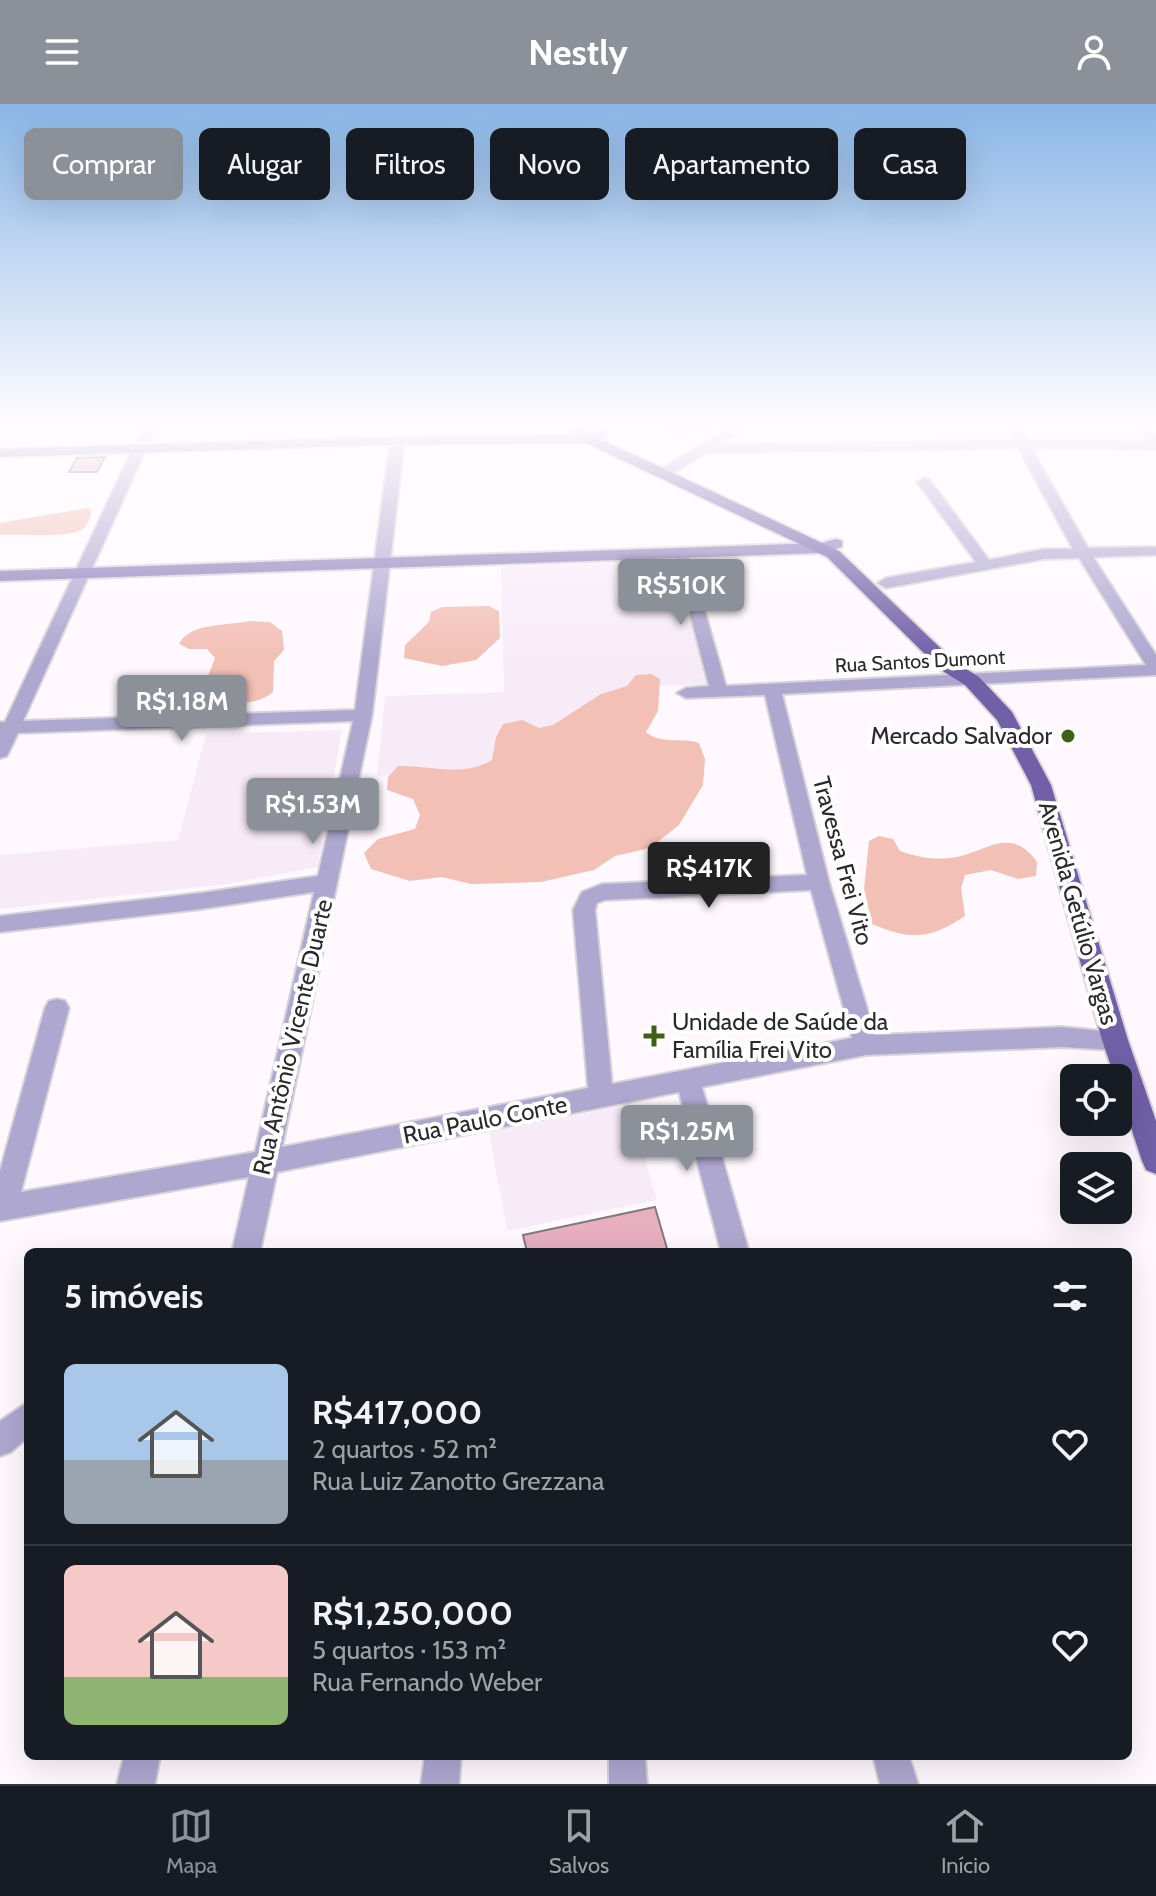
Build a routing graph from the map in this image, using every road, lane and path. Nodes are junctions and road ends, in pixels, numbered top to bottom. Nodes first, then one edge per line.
1 (116, 501) edge
2 (390, 501) edge
3 (736, 501) edge
4 (938, 501) edge
5 (1053, 501) edge
6 (829, 546) junction
7 (1082, 551) junction
8 (1156, 551) edge
9 (681, 552) junction
10 (382, 563) junction
11 (984, 563) junction
12 (83, 573) junction
13 (0, 576) edge
14 (886, 583) junction
15 (1156, 669) edge
16 (972, 681) junction
17 (772, 689) junction
18 (719, 691) junction
19 (686, 693) dead end
20 (363, 715) junction
21 (6, 728) edge
22 (0, 752) edge
23 (328, 882) junction
24 (819, 882) junction
25 (0, 924) edge
26 (57, 1008) dead end
27 (1115, 1040) junction
28 (866, 1045) junction
29 (688, 1081) junction
30 (601, 1098) junction
31 (1156, 1161) edge
32 (265, 1162) junction
33 (2, 1208) edge
34 (247, 1248) edge
35 (734, 1248) edge
36 (24, 1420) edge
37 (0, 1441) edge
38 (141, 1760) edge
39 (443, 1760) edge
40 (627, 1760) edge
41 (892, 1760) edge
42 (136, 1784) edge
43 (440, 1784) edge
44 (628, 1784) edge
45 (899, 1784) edge

1 - 12 street
2 - 10 street, Rua Antônio Vicente Duarte
3 - 6 main road, Avenida Getúlio Vargas
4 - 11 street
5 - 7 street
6 - 9 street
6 - 14 main road, Avenida Getúlio Vargas
6 - 16 main road, Avenida Getúlio Vargas
7 - 8 street
7 - 11 street
7 - 15 street
9 - 10 street
9 - 18 street
10 - 12 street
10 - 20 street, Rua Antônio Vicente Duarte
11 - 14 street
12 - 13 street
12 - 21 street
14 - 16 main road, Avenida Getúlio Vargas
15 - 16 street, Rua Santos Dumont
16 - 17 street, Rua Santos Dumont
16 - 27 main road, Avenida Getúlio Vargas
17 - 18 street, Rua Santos Dumont
17 - 24 street, Travessa Frei Vito
18 - 19 street, Rua Santos Dumont
20 - 21 street
20 - 23 street, Rua Antônio Vicente Duarte
21 - 22 street
23 - 25 street
23 - 32 street, Rua Antônio Vicente Duarte
24 - 28 street, Travessa Frei Vito
24 - 30 street
26 - 33 street
27 - 28 street, Rua Paulo Conte
27 - 31 main road, Avenida Getúlio Vargas
28 - 29 street, Rua Paulo Conte
29 - 30 street, Rua Paulo Conte
29 - 35 street
30 - 32 street, Rua Paulo Conte
32 - 33 street, Rua Paulo Conte
32 - 34 street, Rua Antônio Vicente Duarte
36 - 37 street
38 - 42 street
39 - 43 street
40 - 44 street
41 - 45 street

